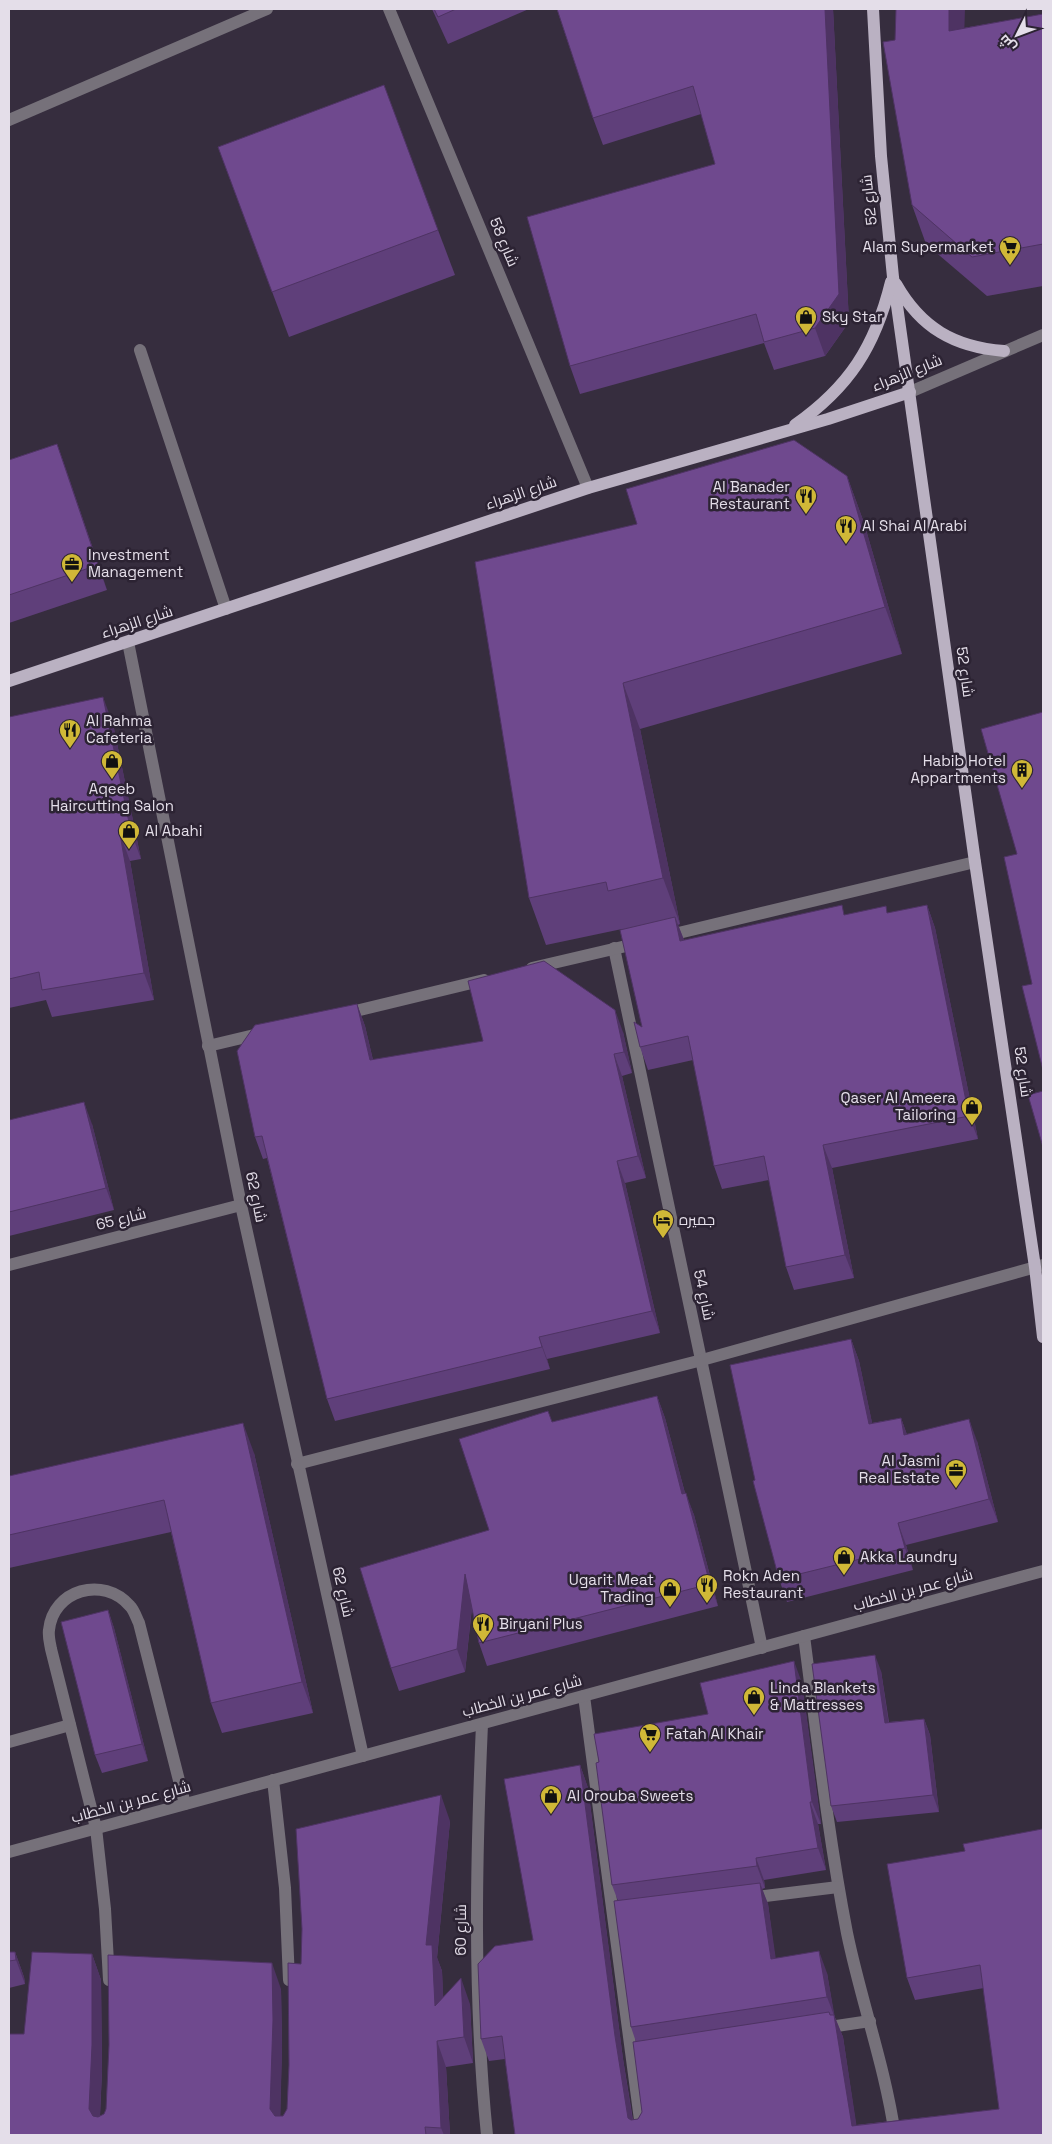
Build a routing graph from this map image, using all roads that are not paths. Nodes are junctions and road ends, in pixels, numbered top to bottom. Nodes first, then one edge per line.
1 (267, 9) edge
2 (389, 9) edge
3 (873, 9) edge
4 (9, 120) edge
5 (892, 277) junction
6 (1043, 335) edge
7 (140, 350) dead end
8 (1004, 351) junction
9 (910, 392) junction
10 (787, 431) junction
11 (588, 488) junction
12 (226, 609) junction
13 (128, 642) junction
14 (9, 681) edge
15 (975, 862) junction
16 (614, 948) junction
17 (518, 972) edge
18 (498, 976) edge
19 (334, 1016) edge
20 (276, 1030) edge
21 (208, 1046) junction
22 (241, 1205) junction
23 (9, 1265) edge
24 (1039, 1266) edge
25 (1043, 1337) edge
26 (702, 1360) junction
27 (297, 1464) junction
28 (1043, 1571) edge
29 (804, 1636) junction
30 (762, 1648) junction
31 (584, 1696) junction
32 (482, 1724) junction
33 (70, 1725) junction
34 (9, 1742) edge
35 (363, 1756) junction
36 (273, 1780) junction
37 (185, 1804) junction
38 (96, 1828) junction
39 (9, 1852) edge
40 (838, 1887) junction
41 (740, 1900) edge
42 (110, 1990) edge
43 (290, 1997) edge
44 (870, 2021) junction
45 (813, 2030) edge
46 (487, 2135) edge
47 (642, 2135) edge
48 (895, 2135) edge

1 - 4 street
2 - 11 street, شارع 58
3 - 5 main road, شارع 52
5 - 8 main road
5 - 9 main road, شارع 52
5 - 10 main road
6 - 8 street, شارع الزهراء
7 - 12 street
8 - 9 street, شارع الزهراء
9 - 10 main road, شارع الزهراء
9 - 15 main road, شارع 52
10 - 11 main road, شارع الزهراء
11 - 12 main road, شارع الزهراء
12 - 13 main road, شارع الزهراء
13 - 14 main road, شارع الزهراء
13 - 21 street, شارع 62
15 - 16 street
15 - 24 main road, شارع 52
16 - 17 street
16 - 26 street, شارع 54
18 - 19 street
20 - 21 street
21 - 22 street, شارع 62
22 - 23 street, شارع 65
22 - 27 street, شارع 62
24 - 25 main road, شارع 52
24 - 26 street
26 - 27 street
26 - 30 street, شارع 54
27 - 35 street, شارع 62
28 - 29 street, شارع عمر بن الخطاب
29 - 30 street, شارع عمر بن الخطاب
29 - 40 street
30 - 31 street, شارع عمر بن الخطاب
31 - 32 street, شارع عمر بن الخطاب
31 - 47 street
32 - 35 street, شارع عمر بن الخطاب
32 - 46 street, شارع 60
33 - 34 street
33 - 37 street
33 - 38 street
35 - 36 street, شارع عمر بن الخطاب
36 - 37 street, شارع عمر بن الخطاب
36 - 43 street
37 - 38 street, شارع عمر بن الخطاب
38 - 39 street, شارع عمر بن الخطاب
38 - 42 street
40 - 41 street
40 - 44 street
44 - 45 street
44 - 48 street

